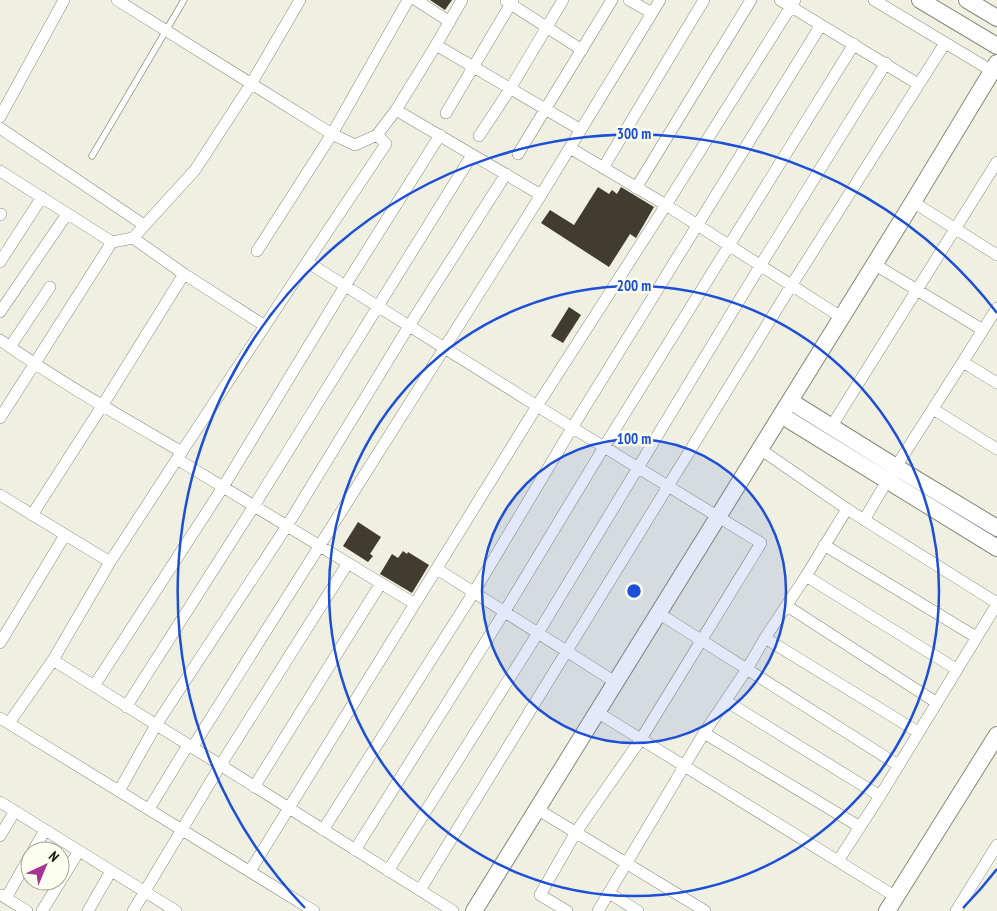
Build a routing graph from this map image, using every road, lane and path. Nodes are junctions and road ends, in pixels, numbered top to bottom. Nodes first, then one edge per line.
1 (64, 0) edge
2 (117, 0) edge
3 (184, 0) edge
4 (300, 0) edge
5 (408, 0) edge
6 (416, 0) edge
7 (462, 0) edge
8 (563, 0) edge
9 (612, 0) edge
10 (629, 0) edge
11 (660, 0) edge
12 (704, 0) edge
13 (750, 0) edge
14 (780, 0) edge
15 (874, 0) edge
16 (920, 0) edge
17 (967, 0) edge
18 (509, 1) edge
19 (793, 3) edge
20 (652, 13) junction
21 (997, 18) edge
22 (450, 22) junction
23 (821, 24) junction
24 (547, 27) junction
25 (166, 31) junction
26 (945, 43) junction
27 (854, 44) junction
28 (436, 45) junction
29 (997, 46) edge
30 (582, 50) junction
31 (886, 63) junction
32 (474, 67) junction
33 (995, 67) edge
34 (252, 84) junction
35 (918, 84) junction
36 (510, 89) junction
37 (396, 110) junction
38 (546, 110) junction
39 (446, 113) dead end
40 (0, 117) edge
41 (0, 128) edge
42 (581, 130) junction
43 (332, 134) junction
44 (377, 135) junction
45 (440, 136) junction
46 (480, 136) dead end
47 (570, 148) junction
48 (518, 154) dead end
49 (472, 155) junction
50 (92, 156) dead end
51 (997, 162) edge
52 (603, 168) junction
53 (0, 171) edge
54 (506, 174) junction
55 (636, 188) junction
56 (541, 195) junction
57 (42, 197) junction
58 (913, 202) junction
59 (666, 205) junction
60 (67, 214) junction
61 (144, 225) junction
62 (697, 225) junction
63 (955, 228) junction
64 (133, 238) junction
65 (112, 242) junction
66 (729, 246) junction
67 (256, 251) dead end
68 (997, 255) edge
69 (0, 262) edge
70 (306, 262) junction
71 (874, 264) junction
72 (760, 266) junction
73 (184, 274) junction
74 (345, 286) junction
75 (791, 286) junction
76 (50, 287) dead end
77 (916, 290) junction
78 (378, 306) junction
79 (997, 308) edge
80 (0, 312) edge
81 (841, 318) junction
82 (265, 326) junction
83 (409, 326) junction
84 (983, 330) junction
85 (5, 343) edge
86 (444, 348) junction
87 (963, 362) junction
88 (34, 364) junction
89 (997, 383) edge
90 (790, 401) junction
91 (102, 406) junction
92 (537, 406) junction
93 (933, 409) junction
94 (781, 415) junction
95 (0, 418) edge
96 (831, 427) junction
97 (572, 428) junction
98 (604, 447) junction
99 (760, 449) junction
100 (997, 449) edge
101 (179, 456) junction
102 (638, 468) junction
103 (892, 474) junction
104 (668, 486) junction
105 (223, 487) junction
106 (1, 498) edge
107 (254, 506) junction
108 (847, 509) junction
109 (32, 515) junction
110 (718, 516) junction
111 (864, 520) junction
112 (287, 526) junction
113 (997, 528) edge
114 (65, 534) junction
115 (824, 545) junction
116 (320, 546) junction
117 (997, 548) edge
118 (110, 562) junction
119 (348, 564) junction
120 (437, 569) junction
121 (806, 576) junction
122 (380, 583) junction
123 (474, 592) junction
124 (415, 604) junction
125 (997, 604) edge
126 (787, 606) junction
127 (505, 611) junction
128 (658, 613) junction
129 (538, 633) junction
130 (976, 636) junction
131 (765, 638) junction
132 (701, 640) junction
133 (0, 644) edge
134 (566, 651) junction
135 (52, 660) junction
136 (747, 669) junction
137 (956, 669) junction
138 (616, 682) junction
139 (94, 686) junction
140 (726, 701) junction
141 (936, 703) junction
142 (126, 707) junction
143 (597, 712) junction
144 (4, 721) edge
145 (156, 725) junction
146 (918, 732) junction
147 (704, 733) junction
148 (997, 735) edge
149 (641, 739) junction
150 (190, 747) junction
151 (898, 765) junction
152 (220, 766) junction
153 (685, 766) junction
154 (254, 788) junction
155 (119, 791) junction
156 (880, 796) junction
157 (0, 802) edge
158 (149, 809) junction
159 (289, 809) junction
160 (537, 809) junction
161 (15, 811) junction
162 (860, 828) junction
163 (181, 829) junction
164 (45, 830) junction
165 (323, 830) junction
166 (576, 832) junction
167 (0, 836) edge
168 (39, 841) edge
169 (997, 846) edge
170 (355, 850) junction
171 (79, 851) junction
172 (838, 861) junction
173 (627, 863) junction
174 (992, 864) edge
175 (388, 870) junction
176 (20, 871) edge
177 (111, 871) junction
178 (250, 871) junction
179 (420, 890) junction
180 (145, 892) junction
181 (609, 893) junction
182 (3, 896) edge
183 (891, 904) edge
184 (27, 911) edge
185 (42, 911) edge
186 (88, 911) edge
187 (133, 911) edge
188 (176, 911) edge
189 (314, 911) edge
190 (453, 911) edge
191 (474, 911) edge
192 (567, 911) edge
193 (598, 911) edge
194 (638, 911) edge
195 (705, 911) edge
196 (956, 911) edge

1 - 40 street
2 - 25 street
3 - 25 lane
4 - 34 street
5 - 43 street
6 - 22 street
7 - 22 street
8 - 24 street
9 - 30 street
10 - 20 street
11 - 20 street
12 - 52 street
13 - 55 street
14 - 19 street
15 - 26 street
16 - 29 street
17 - 21 street
18 - 24 street
18 - 32 street
19 - 23 street
19 - 59 street
20 - 42 street
22 - 28 street
23 - 27 street
23 - 62 street
24 - 30 street
24 - 36 street
25 - 34 street
25 - 50 lane
26 - 33 street
26 - 35 street
27 - 31 street
27 - 66 street
28 - 32 street
28 - 37 street
30 - 38 street
31 - 35 street
31 - 72 street
32 - 36 street
32 - 39 street
33 - 58 street
34 - 43 street
34 - 61 street
35 - 75 street
36 - 38 street
36 - 46 street
37 - 44 street
37 - 45 street
38 - 42 street
38 - 48 street
41 - 61 street
42 - 47 street
43 - 44 street
43 - 67 street
44 - 70 street
45 - 49 street
45 - 74 street
47 - 52 street
47 - 56 street
49 - 54 street
49 - 78 street
51 - 63 street
52 - 55 street
53 - 57 street
54 - 56 street
54 - 83 street
55 - 59 street
56 - 86 street
57 - 60 street
57 - 69 street
58 - 63 street
58 - 71 street
59 - 62 street
59 - 92 street
60 - 65 street
60 - 80 street
61 - 64 street
62 - 66 street
62 - 97 street
63 - 68 street
63 - 77 street
64 - 65 street
64 - 73 street
65 - 88 street
66 - 72 street
66 - 98 street
70 - 74 street
70 - 82 street
71 - 77 street
71 - 81 street
72 - 75 street
72 - 102 street
73 - 82 street
73 - 91 street
74 - 78 street
74 - 105 street
75 - 81 street
75 - 104 street
76 - 85 street
77 - 84 street
77 - 96 street
78 - 83 street
78 - 107 street
79 - 84 street
81 - 90 street
82 - 101 street
83 - 86 street
83 - 112 street
84 - 87 street
85 - 88 street
86 - 92 street
86 - 116 street
87 - 89 street
87 - 93 street
88 - 91 street
88 - 95 street
90 - 94 street
90 - 96 street
91 - 101 street
91 - 109 street
92 - 97 street
92 - 120 street
93 - 100 street
93 - 103 street
94 - 99 street
94 - 103 street
96 - 103 street
97 - 98 street
97 - 123 street
98 - 102 street
98 - 127 street
99 - 108 street
99 - 110 street
101 - 105 street
101 - 118 street
102 - 104 street
102 - 129 street
103 - 111 street
103 - 113 street
103 - 117 street
104 - 110 street
104 - 134 street
105 - 107 street
105 - 139 street
106 - 109 street
107 - 112 street
107 - 142 street
108 - 111 street
108 - 115 street
109 - 114 street
110 - 128 street
110 - 132 street
111 - 125 street
112 - 116 street
112 - 145 street
114 - 118 street
114 - 133 street
115 - 121 street
115 - 130 street
116 - 119 street
116 - 150 street
118 - 135 street
119 - 122 street
119 - 152 street
120 - 123 street
120 - 124 street
121 - 126 street
121 - 137 street
122 - 124 street
122 - 154 street
123 - 127 street
123 - 165 street
124 - 159 street
125 - 130 street
126 - 131 street
126 - 141 street
127 - 129 street
127 - 170 street
128 - 132 street
128 - 138 street
129 - 134 street
129 - 175 street
130 - 137 street
131 - 136 street
131 - 146 street
132 - 136 street
132 - 149 street
134 - 138 street
134 - 179 street
135 - 139 street
135 - 144 street
136 - 140 street
136 - 151 street
137 - 141 street
138 - 143 street
139 - 142 street
140 - 147 street
140 - 156 street
141 - 146 street
142 - 145 street
143 - 149 street
143 - 160 street
144 - 155 street
145 - 150 street
145 - 155 street
146 - 151 street
147 - 153 street
147 - 162 street
148 - 183 street
149 - 153 street
149 - 166 street
150 - 152 street
150 - 158 street
151 - 156 street
152 - 154 street
152 - 163 street
153 - 172 street
153 - 173 street
154 - 159 street
155 - 158 street
156 - 162 street
157 - 161 street
158 - 163 street
159 - 165 street
159 - 178 street
160 - 166 street
160 - 191 street
161 - 164 street
161 - 167 street
162 - 172 street
163 - 178 street
163 - 180 street
164 - 168 street
164 - 171 street
165 - 170 street
166 - 173 street
166 - 192 street
169 - 174 street
170 - 175 street
171 - 177 street
171 - 185 street
172 - 183 street
173 - 181 street
173 - 195 street
174 - 196 street
175 - 179 street
176 - 182 street
177 - 180 street
177 - 186 street
178 - 189 street
179 - 190 street
180 - 187 street
180 - 188 street
181 - 193 street
181 - 194 street
182 - 184 street

